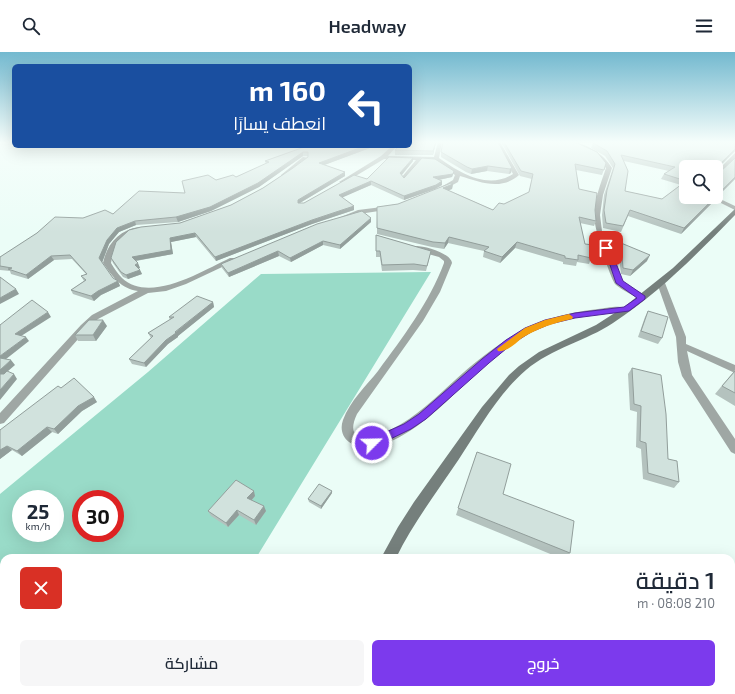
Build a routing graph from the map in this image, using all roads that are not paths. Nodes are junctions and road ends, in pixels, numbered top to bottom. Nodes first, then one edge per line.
1 (287, 172) edge
2 (359, 172) edge
3 (409, 172) edge
4 (455, 172) edge
5 (514, 172) edge
6 (608, 172) edge
7 (458, 174) junction
8 (404, 178) edge
9 (275, 181) edge
10 (334, 187) edge
11 (432, 194) edge
12 (723, 202) edge
13 (395, 207) edge
14 (735, 208) edge
15 (735, 211) edge
16 (330, 222) edge
17 (149, 228) edge
18 (405, 245) edge
19 (243, 256) edge
20 (661, 283) junction
21 (145, 291) junction
22 (642, 297) junction
23 (626, 310) junction
24 (681, 345) junction
25 (735, 369) edge
26 (0, 420) edge
27 (735, 449) edge
28 (390, 554) edge

1 - 9 street
2 - 10 street
3 - 8 street
4 - 7 street
5 - 7 street
6 - 22 street
7 - 11 street
12 - 14 street
13 - 16 street
15 - 20 main road
17 - 21 street
18 - 23 street
19 - 21 street
20 - 22 main road
20 - 24 street
21 - 26 street
22 - 23 main road
23 - 28 main road
24 - 25 street
24 - 27 street

